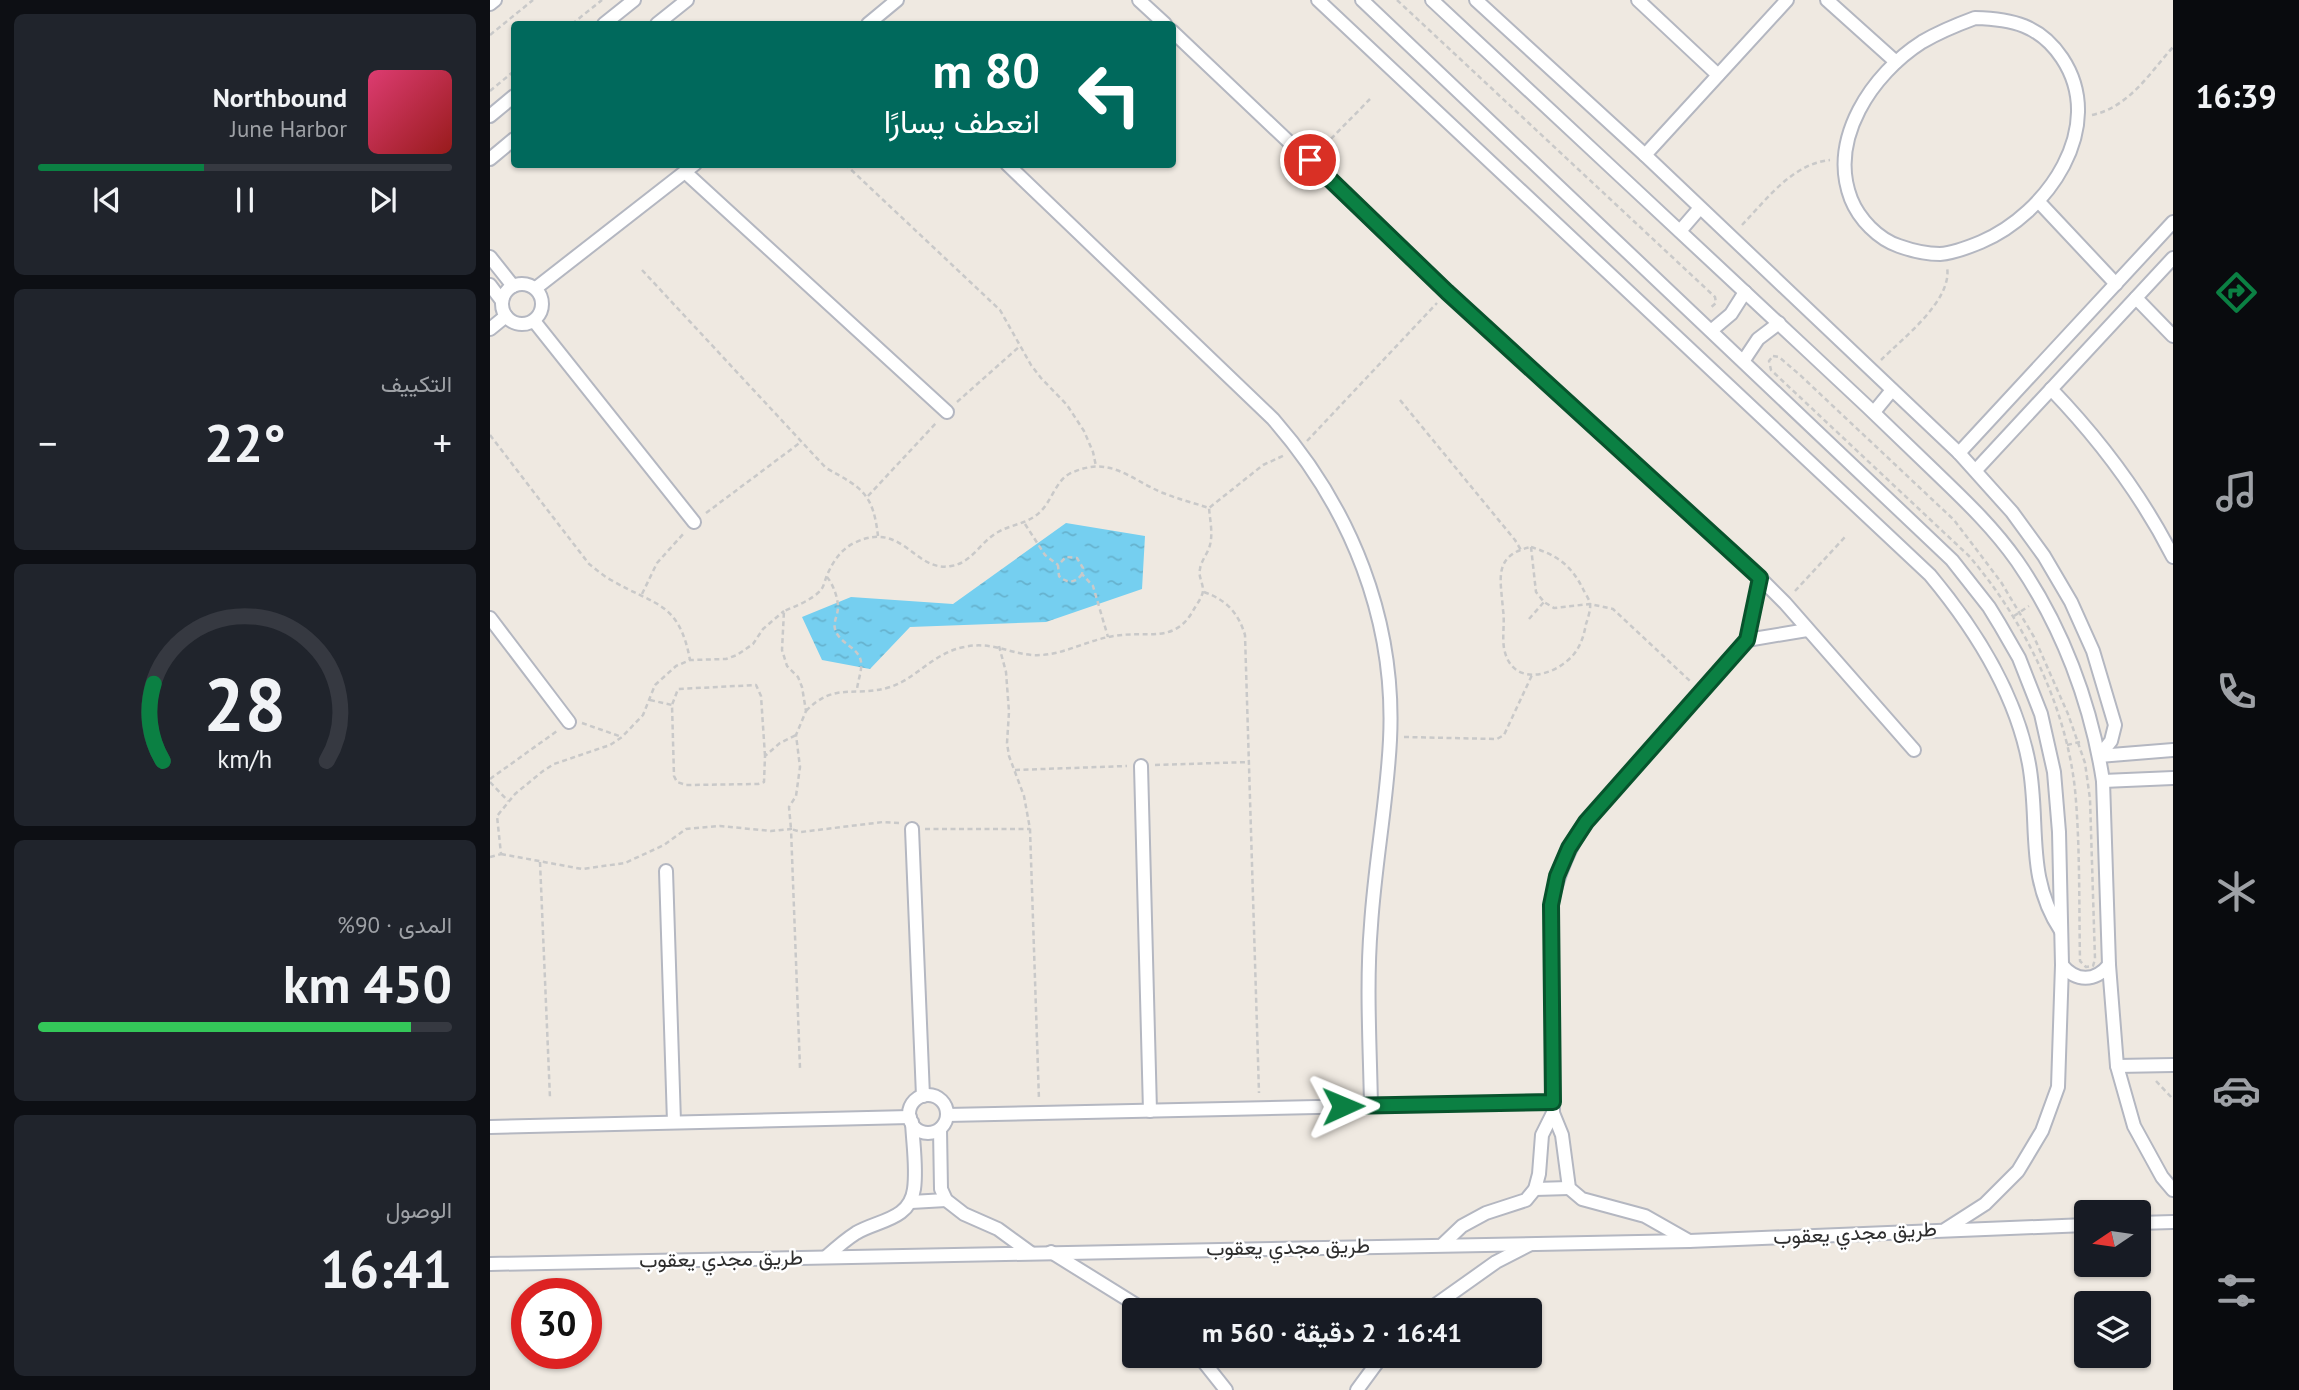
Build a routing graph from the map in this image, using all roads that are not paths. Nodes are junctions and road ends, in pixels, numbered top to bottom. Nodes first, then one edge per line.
1 (495, 0) edge
2 (634, 0) edge
3 (687, 0) edge
4 (897, 0) edge
5 (1139, 0) edge
6 (1318, 0) edge
7 (1362, 0) edge
8 (1432, 0) edge
9 (1476, 0) edge
10 (1638, 0) edge
11 (1787, 0) edge
12 (1827, 0) edge
13 (490, 4) edge
14 (608, 21) edge
15 (661, 21) edge
16 (872, 21) edge
17 (1162, 21) edge
18 (1176, 35) edge
19 (1896, 62) junction
20 (1718, 75) junction
21 (511, 98) edge
22 (490, 116) edge
23 (511, 142) edge
24 (1644, 155) junction
25 (490, 159) edge
26 (690, 168) edge
27 (1011, 168) edge
28 (2039, 202) junction
29 (1699, 209) junction
30 (2173, 222) edge
31 (1680, 231) junction
32 (490, 257) edge
33 (2173, 258) edge
34 (2116, 284) junction
35 (490, 285) edge
36 (513, 286) junction
37 (536, 288) junction
38 (1745, 292) junction
39 (2136, 298) junction
40 (502, 301) junction
41 (506, 316) junction
42 (534, 321) junction
43 (1779, 323) junction
44 (490, 329) edge
45 (1712, 330) junction
46 (2173, 336) edge
47 (1744, 360) junction
48 (2051, 389) junction
49 (1892, 390) junction
50 (947, 412) road end
51 (1874, 412) junction
52 (1959, 453) junction
53 (1976, 470) junction
54 (694, 522) road end
55 (2173, 557) edge
56 (1760, 578) junction
57 (490, 618) edge
58 (1807, 630) junction
59 (1747, 640) junction
60 (569, 722) road end
61 (1914, 750) dead end
62 (2173, 750) edge
63 (2099, 756) junction
64 (1141, 766) dead end
65 (2173, 778) edge
66 (2103, 781) junction
67 (912, 829) road end
68 (666, 871) dead end
69 (2062, 931) junction
70 (2062, 965) junction
71 (2109, 965) junction
72 (2173, 1065) edge
73 (2117, 1066) junction
74 (923, 1096) junction
75 (1371, 1106) junction
76 (1553, 1107) junction
77 (1150, 1111) junction
78 (947, 1115) junction
79 (911, 1120) junction
80 (674, 1122) junction
81 (490, 1128) edge
82 (940, 1129) junction
83 (1569, 1188) junction
84 (1535, 1189) junction
85 (2173, 1190) edge
86 (946, 1200) junction
87 (911, 1202) junction
88 (2173, 1222) edge
89 (2151, 1223) edge
90 (2074, 1225) edge
91 (1946, 1229) junction
92 (1689, 1241) junction
93 (1533, 1242) junction
94 (1442, 1245) junction
95 (1051, 1252) junction
96 (1031, 1253) junction
97 (826, 1257) junction
98 (490, 1264) edge
99 (1125, 1298) edge
100 (1445, 1298) edge
101 (1209, 1368) edge
102 (1373, 1368) edge
103 (1226, 1390) edge
104 (1357, 1390) edge

1 - 13 street
2 - 14 street
3 - 15 street
4 - 16 street
5 - 17 street
6 - 69 street
7 - 45 street
8 - 31 street
9 - 24 street
10 - 20 street
11 - 20 street
12 - 19 street
18 - 56 street
19 - 28 street
19 - 28 street
20 - 24 street
21 - 22 street
23 - 25 street
24 - 29 street
26 - 37 street
26 - 50 street
27 - 75 street
28 - 34 street
29 - 31 street
29 - 49 street
30 - 34 street
31 - 38 street
32 - 36 street
33 - 39 street
34 - 52 street
35 - 40 street
36 - 37 street
36 - 40 street
37 - 42 street
38 - 43 street
38 - 45 street
39 - 46 street
39 - 48 street
40 - 41 street
41 - 42 street
41 - 44 street
42 - 54 street
43 - 47 street
43 - 51 street
45 - 47 street
47 - 69 street
48 - 53 street
48 - 55 street
49 - 51 street
49 - 52 street
51 - 63 street
52 - 53 street
53 - 63 street
56 - 58 street
56 - 59 street
57 - 60 street
58 - 59 street
58 - 61 street
59 - 76 street
62 - 63 street
63 - 66 street
64 - 77 street
65 - 66 street
66 - 71 street
67 - 74 street
68 - 80 street
69 - 70 street
70 - 71 street
70 - 91 street
71 - 73 street
72 - 73 street
73 - 85 street
74 - 78 street
74 - 79 street
75 - 76 street
75 - 77 street
76 - 83 street
76 - 84 street
77 - 78 street
78 - 82 street
79 - 80 street
79 - 82 street
79 - 87 street
80 - 81 street
82 - 86 street
83 - 84 street
83 - 92 street
84 - 94 street
86 - 87 street
86 - 96 street
87 - 97 street
88 - 89 street
90 - 91 street, طريق مجدي يعقوب
91 - 92 street, طريق مجدي يعقوب
92 - 93 street, طريق مجدي يعقوب
93 - 94 street, طريق مجدي يعقوب
93 - 100 street
94 - 95 street, طريق مجدي يعقوب
95 - 96 street, طريق مجدي يعقوب
95 - 99 street
96 - 97 street, طريق مجدي يعقوب
97 - 98 street, طريق مجدي يعقوب
101 - 103 street
102 - 104 street

